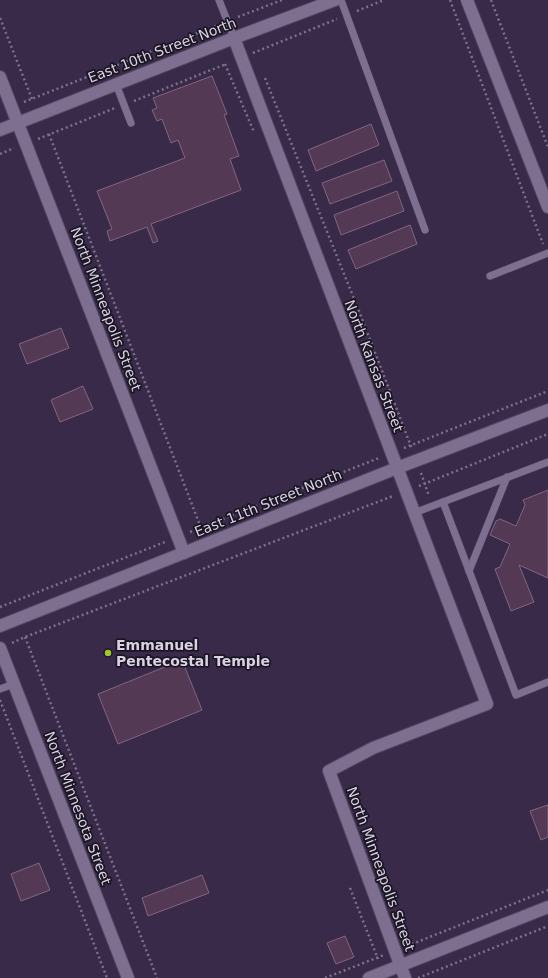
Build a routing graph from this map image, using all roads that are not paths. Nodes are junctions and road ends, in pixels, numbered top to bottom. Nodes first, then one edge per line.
1 (219, 0) edge
2 (335, 0) edge
3 (341, 0) edge
4 (467, 0) edge
5 (234, 38) junction
6 (0, 77) edge
7 (116, 84) junction
8 (18, 123) junction
9 (131, 123) dead end
10 (0, 130) edge
11 (548, 207) edge
12 (425, 230) dead end
13 (547, 253) edge
14 (490, 276) dead end
15 (548, 410) edge
16 (548, 462) edge
17 (397, 468) junction
18 (507, 477) junction
19 (443, 502) junction
20 (414, 513) junction
21 (184, 553) junction
22 (469, 571) junction
23 (0, 626) edge
24 (0, 649) edge
25 (548, 682) edge
26 (14, 684) junction
27 (0, 689) edge
28 (329, 771) joint
29 (548, 906) edge
30 (400, 966) junction
31 (128, 978) edge
32 (369, 978) edge
33 (405, 978) edge

1 - 5 lane
2 - 5 street, East 10th Street North
3 - 12 lane
4 - 11 street
5 - 7 street, East 10th Street North
5 - 17 street, North Kansas Street
6 - 8 street, North Minneapolis Street
7 - 8 street, East 10th Street North
7 - 9 lane
8 - 10 street, East 10th Street North
8 - 21 street, North Minneapolis Street
13 - 14 lane
15 - 17 street, East 11th Street North
16 - 18 lane
17 - 20 street, North Kansas Street
17 - 21 street, East 11th Street North
18 - 19 lane
18 - 22 lane
19 - 20 lane
19 - 22 lane
20 - 28 street, North Kansas Street
21 - 23 street, East 11th Street North
22 - 25 lane
24 - 26 street, North Minnesota Street
26 - 27 lane
26 - 31 street, North Minnesota Street
28 - 30 street, North Minneapolis Street
29 - 30 street
30 - 32 street
30 - 33 street, North Minneapolis Street

